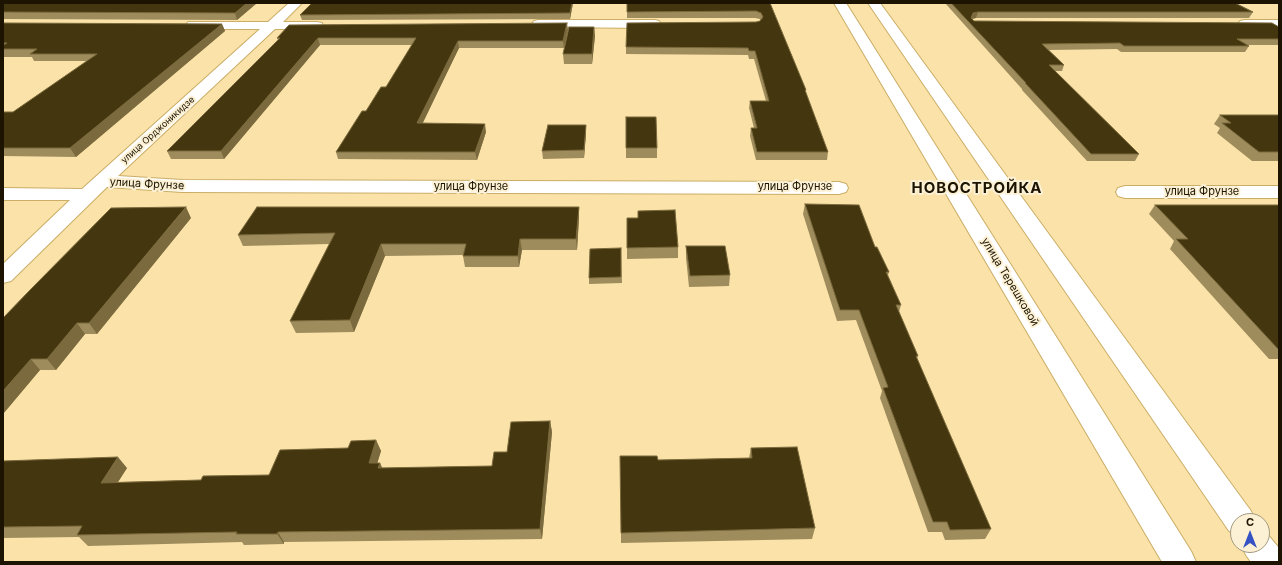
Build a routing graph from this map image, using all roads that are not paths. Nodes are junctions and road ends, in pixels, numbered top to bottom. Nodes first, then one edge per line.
1 (296, 3) edge
2 (840, 3) edge
3 (874, 3) edge
4 (525, 24) edge
5 (668, 24) edge
6 (1231, 24) edge
7 (1279, 24) edge
8 (177, 25) edge
9 (272, 26) junction
10 (327, 26) edge
11 (102, 181) junction
12 (839, 188) dead end
13 (1125, 192) dead end
14 (1279, 192) edge
15 (3, 194) edge
16 (87, 196) junction
17 (3, 276) edge
18 (1234, 513) edge
19 (1264, 553) edge
20 (1180, 562) edge
21 (1270, 562) edge

1 - 9 street, улица Орджоникидзе
2 - 20 street, улица Терешковой
3 - 18 street
4 - 5 street
6 - 7 street
8 - 9 street
9 - 10 street
9 - 11 street, улица Орджоникидзе
11 - 12 street, улица Фрунзе
11 - 16 street, улица Орджоникидзе
13 - 14 street, улица Фрунзе
15 - 16 street
16 - 17 street, улица Орджоникидзе
19 - 21 street

